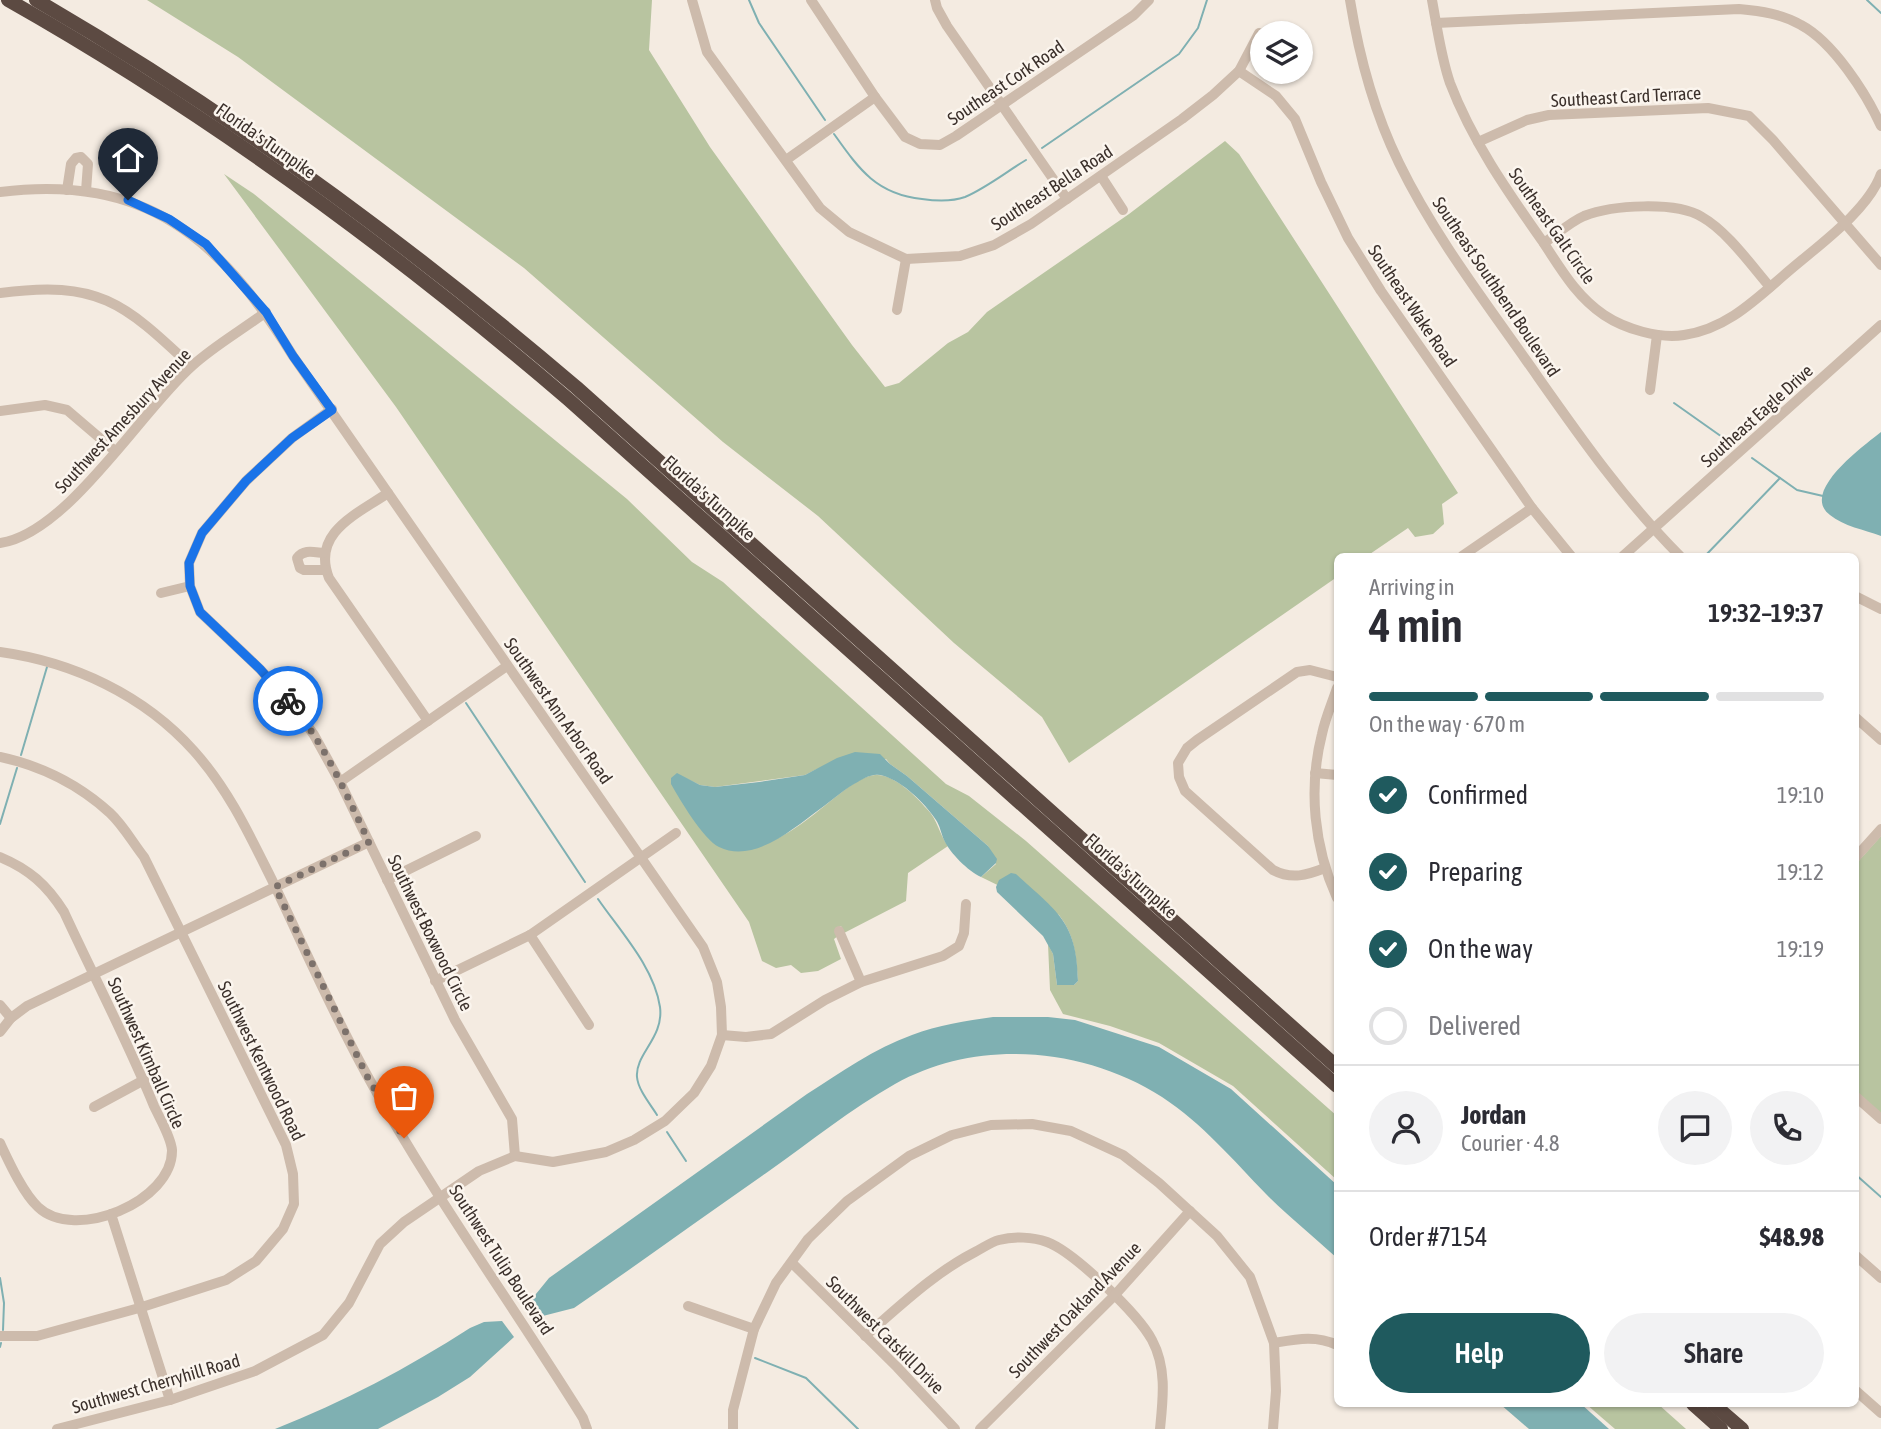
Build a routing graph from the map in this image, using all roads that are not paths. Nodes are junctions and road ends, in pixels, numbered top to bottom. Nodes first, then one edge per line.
1 (8, 0) edge
2 (36, 0) edge
3 (692, 0) edge
4 (811, 0) edge
5 (935, 0) edge
6 (1149, 0) edge
7 (1350, 0) edge
8 (1432, 0) edge
9 (1436, 23) junction
10 (1250, 50) edge
11 (1239, 71) junction
12 (875, 97) junction
13 (1003, 106) junction
14 (1881, 126) edge
15 (1478, 142) junction
16 (786, 160) junction
17 (1881, 174) edge
18 (1101, 176) junction
19 (66, 190) junction
20 (86, 191) junction
21 (0, 192) edge
22 (1067, 199) junction
23 (1124, 210) dead end
24 (1843, 223) junction
25 (1544, 243) junction
26 (906, 259) junction
27 (1881, 265) edge
28 (1770, 287) junction
29 (0, 293) edge
30 (897, 310) dead end
31 (266, 312) junction
32 (1881, 325) edge
33 (1657, 335) junction
34 (191, 366) junction
35 (1650, 390) dead end
36 (332, 410) junction
37 (0, 411) edge
38 (115, 451) junction
39 (388, 493) junction
40 (1532, 508) junction
41 (1654, 530) junction
42 (0, 543) edge
43 (323, 553) junction
44 (1466, 553) edge
45 (1569, 553) edge
46 (1627, 553) edge
47 (1677, 553) edge
48 (326, 570) junction
49 (190, 586) junction
50 (161, 593) dead end
51 (1859, 598) edge
52 (1881, 609) edge
53 (0, 652) edge
54 (507, 666) junction
55 (1334, 676) edge
56 (1334, 697) edge
57 (428, 721) junction
58 (1859, 721) edge
59 (1881, 740) edge
60 (0, 757) edge
61 (1315, 773) junction
62 (1334, 775) edge
63 (340, 782) junction
64 (1881, 829) edge
65 (676, 832) dead end
66 (475, 836) dead end
67 (369, 842) junction
68 (1859, 854) edge
69 (0, 857) edge
70 (641, 857) junction
71 (1325, 868) junction
72 (387, 880) junction
73 (275, 887) junction
74 (1334, 890) edge
75 (966, 904) dead end
76 (839, 931) dead end
77 (182, 933) junction
78 (530, 935) junction
79 (93, 974) junction
80 (435, 981) junction
81 (861, 982) junction
82 (0, 1005) edge
83 (11, 1018) junction
84 (589, 1025) dead end
85 (0, 1032) edge
86 (722, 1035) junction
87 (1334, 1064) edge
88 (144, 1080) junction
89 (1334, 1083) edge
90 (1859, 1100) edge
91 (94, 1107) dead end
92 (1881, 1119) edge
93 (0, 1143) edge
94 (515, 1156) junction
95 (441, 1198) junction
96 (1190, 1211) junction
97 (111, 1214) junction
98 (1859, 1259) edge
99 (792, 1263) junction
100 (1881, 1278) edge
101 (1115, 1296) junction
102 (688, 1306) dead end
103 (139, 1308) junction
104 (754, 1329) junction
105 (0, 1336) edge
106 (865, 1336) junction
107 (1274, 1343) junction
108 (1334, 1343) edge
109 (1859, 1394) edge
110 (170, 1400) junction
111 (1696, 1407) edge
112 (1716, 1407) edge
113 (1881, 1413) edge
114 (57, 1429) edge
115 (587, 1429) edge
116 (733, 1429) edge
117 (955, 1429) edge
118 (980, 1429) edge
119 (1160, 1429) edge
120 (1273, 1429) edge
121 (1721, 1429) edge
122 (1742, 1429) edge

1 - 89 highway, Florida's Turnpike
2 - 87 highway, Florida's Turnpike
3 - 16 street, Southeast Bella Road
4 - 12 street, Southeast Cork Road
5 - 13 street
6 - 13 street, Southeast Cork Road
7 - 41 street, Southeast Southbend Boulevard
8 - 9 street, Southeast Galt Circle
9 - 14 street
9 - 15 street, Southeast Galt Circle
10 - 11 street, Southeast Bella Road
11 - 18 street, Southeast Bella Road
11 - 40 street, Southeast Wake Road
12 - 13 street, Southeast Cork Road
12 - 16 street
13 - 22 street
15 - 24 street, Southeast Card Terrace
15 - 25 street, Southeast Galt Circle
16 - 26 street, Southeast Bella Road
17 - 24 street, Southeast Galt Circle
18 - 22 street, Southeast Bella Road
18 - 23 street
19 - 20 street, Southwest Ann Arbor Road
19 - 20 street
19 - 21 street, Southwest Ann Arbor Road
20 - 31 street, Southwest Ann Arbor Road
22 - 26 street, Southeast Bella Road
24 - 27 street, Southeast Card Terrace
24 - 28 street, Southeast Galt Circle
25 - 28 street
25 - 33 street, Southeast Galt Circle
26 - 30 street
28 - 33 street, Southeast Galt Circle
29 - 34 street
31 - 34 street, Southwest Amesbury Avenue
31 - 36 street, Southwest Ann Arbor Road
32 - 41 street, Southeast Eagle Drive
33 - 35 street
34 - 38 street, Southwest Amesbury Avenue
36 - 39 street, Southwest Ann Arbor Road
36 - 49 street
37 - 38 street
38 - 42 street, Southwest Amesbury Avenue
39 - 43 street
39 - 54 street, Southwest Ann Arbor Road
40 - 44 street
40 - 45 street, Southeast Wake Road
41 - 46 street, Southeast Eagle Drive
41 - 47 street, Southeast Southbend Boulevard
43 - 48 street
43 - 48 street
48 - 57 street
49 - 50 street
49 - 63 street, Southwest Boxwood Circle
51 - 52 street
53 - 73 street, Southwest Tulip Boulevard
54 - 57 street
54 - 70 street, Southwest Ann Arbor Road
55 - 71 street
56 - 61 street
57 - 63 street
58 - 59 street
60 - 77 street, Southwest Kentwood Road
61 - 62 street
61 - 71 street
63 - 67 street, Southwest Boxwood Circle
64 - 68 street
65 - 70 street
66 - 72 street
67 - 72 street, Southwest Boxwood Circle
67 - 73 street, Southwest Kimball Circle
69 - 79 street
70 - 78 street
70 - 86 street, Southwest Ann Arbor Road
71 - 74 street
72 - 80 street, Southwest Boxwood Circle
73 - 77 street, Southwest Kimball Circle
73 - 95 street, Southwest Tulip Boulevard
75 - 81 street
76 - 81 street
77 - 79 street, Southwest Kimball Circle
77 - 103 street, Southwest Kentwood Road
78 - 80 street
78 - 84 street
79 - 83 street, Southwest Kimball Circle
79 - 88 street, Southwest Kimball Circle
80 - 94 street, Southwest Boxwood Circle
81 - 86 street
82 - 83 street
83 - 85 street, Southwest Kimball Circle
86 - 94 street, Southwest Ann Arbor Road
88 - 91 street
88 - 97 street, Southwest Kimball Circle
90 - 92 street
93 - 97 street, Southwest Kimball Circle
94 - 95 street
95 - 110 street, Southwest Cherryhill Road
95 - 115 street, Southwest Tulip Boulevard
96 - 99 street
96 - 101 street, Southwest Oakland Avenue
96 - 107 street
97 - 103 street
98 - 100 street
99 - 104 street
99 - 106 street, Southwest Catskill Drive
101 - 106 street
101 - 118 street, Southwest Oakland Avenue
101 - 119 street
102 - 104 street
103 - 105 street, Southwest Kentwood Road
103 - 110 street
104 - 116 street
106 - 117 street, Southwest Catskill Drive
107 - 108 street
107 - 120 street
109 - 113 street
110 - 114 street, Southwest Cherryhill Road
111 - 121 highway
112 - 122 highway

